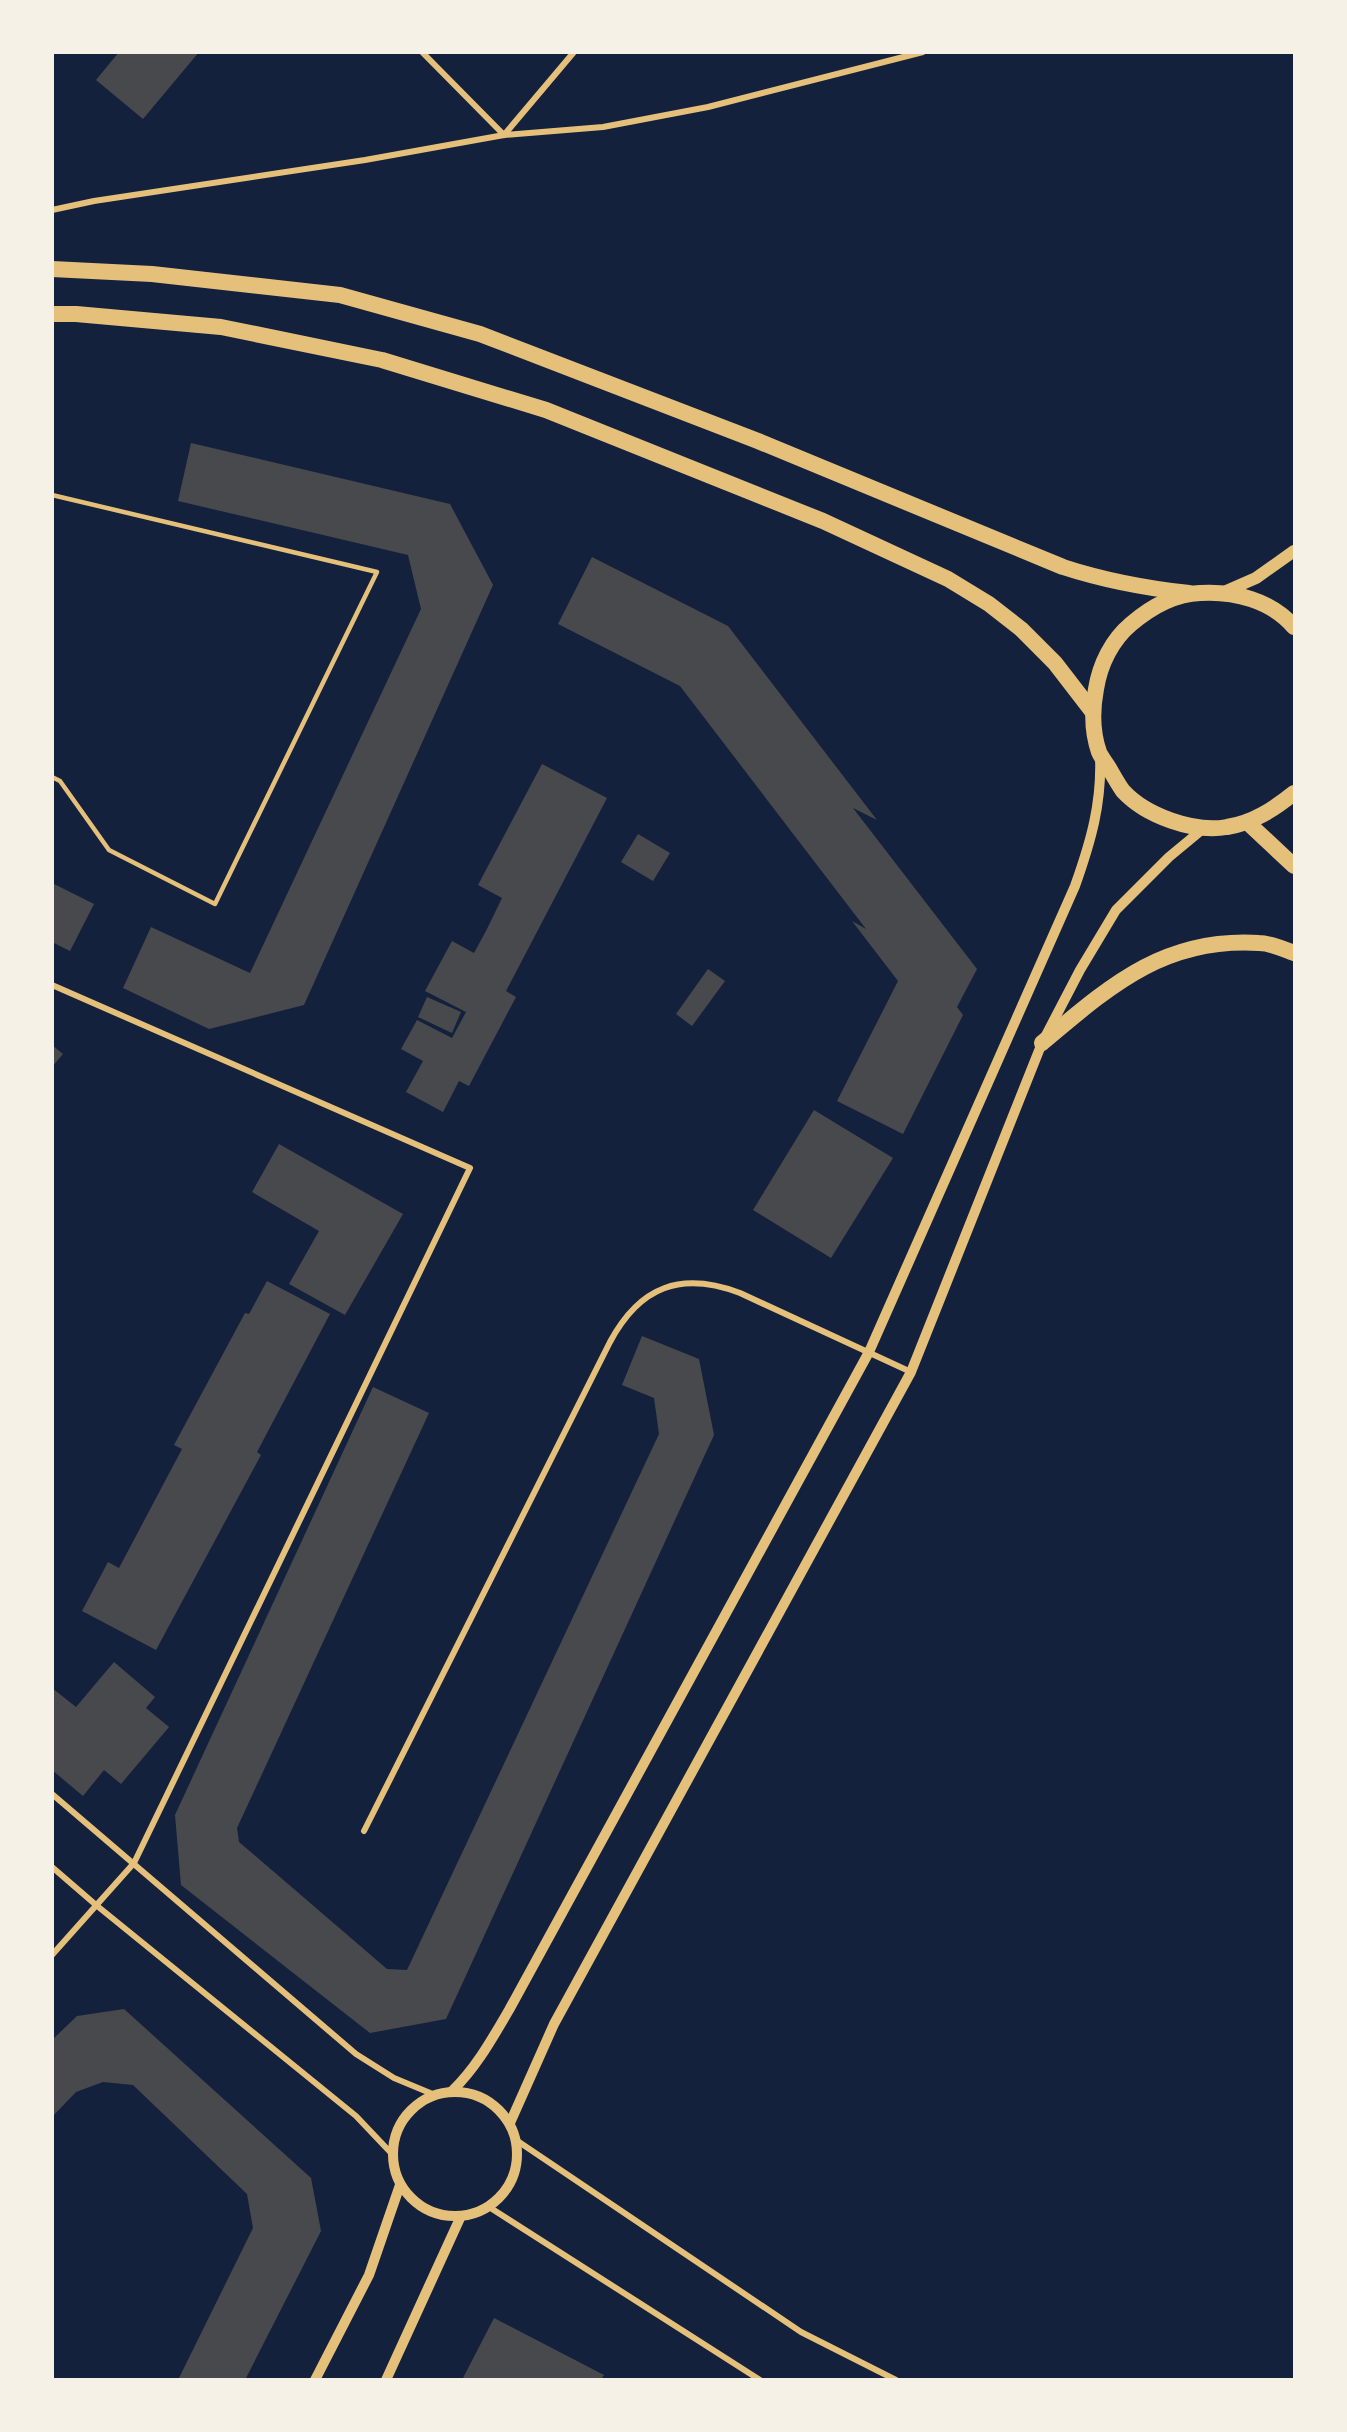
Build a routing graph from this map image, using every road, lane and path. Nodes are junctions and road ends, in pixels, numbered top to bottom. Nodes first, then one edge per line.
1 (422, 52) edge
2 (574, 52) edge
3 (923, 52) edge
4 (504, 135) junction
5 (52, 210) edge
6 (52, 269) edge
7 (52, 314) edge
8 (52, 495) edge
9 (1294, 551) edge
10 (1224, 592) junction
11 (1189, 593) junction
12 (1294, 627) edge
13 (1092, 711) junction
14 (1099, 752) junction
15 (52, 777) edge
16 (1294, 793) edge
17 (1248, 822) junction
18 (1204, 828) junction
19 (1294, 866) edge
20 (1294, 953) edge
21 (52, 984) edge
22 (1042, 1043) junction
23 (869, 1352) junction
24 (911, 1372) junction
25 (52, 1794) edge
26 (364, 1831) dead end
27 (134, 1863) junction
28 (52, 1868) edge
29 (96, 1905) junction
30 (52, 1955) edge
31 (452, 2091) junction
32 (435, 2095) junction
33 (510, 2123) junction
34 (516, 2140) junction
35 (393, 2155) junction
36 (400, 2185) junction
37 (489, 2207) junction
38 (461, 2216) junction
39 (315, 2379) edge
40 (386, 2379) edge
41 (760, 2379) edge
42 (896, 2379) edge

1 - 4 street
2 - 4 street
3 - 4 street
4 - 5 street
6 - 11 highway
7 - 13 highway
8 - 15 lane
9 - 10 main road
10 - 11 highway
10 - 12 highway
11 - 13 highway
13 - 14 highway
14 - 18 highway
14 - 23 street
16 - 17 highway
17 - 18 highway
17 - 19 highway
18 - 22 street
20 - 22 highway
21 - 27 street
22 - 24 street
23 - 24 street
23 - 26 street
23 - 31 street
24 - 33 street
25 - 27 street
27 - 29 street
27 - 32 street
28 - 29 street
29 - 30 street
29 - 35 street
31 - 32 street
31 - 33 street
32 - 35 street
33 - 34 street
34 - 37 street
34 - 42 street
35 - 36 street
36 - 38 street
36 - 39 street
37 - 38 street
37 - 41 street
38 - 40 street

